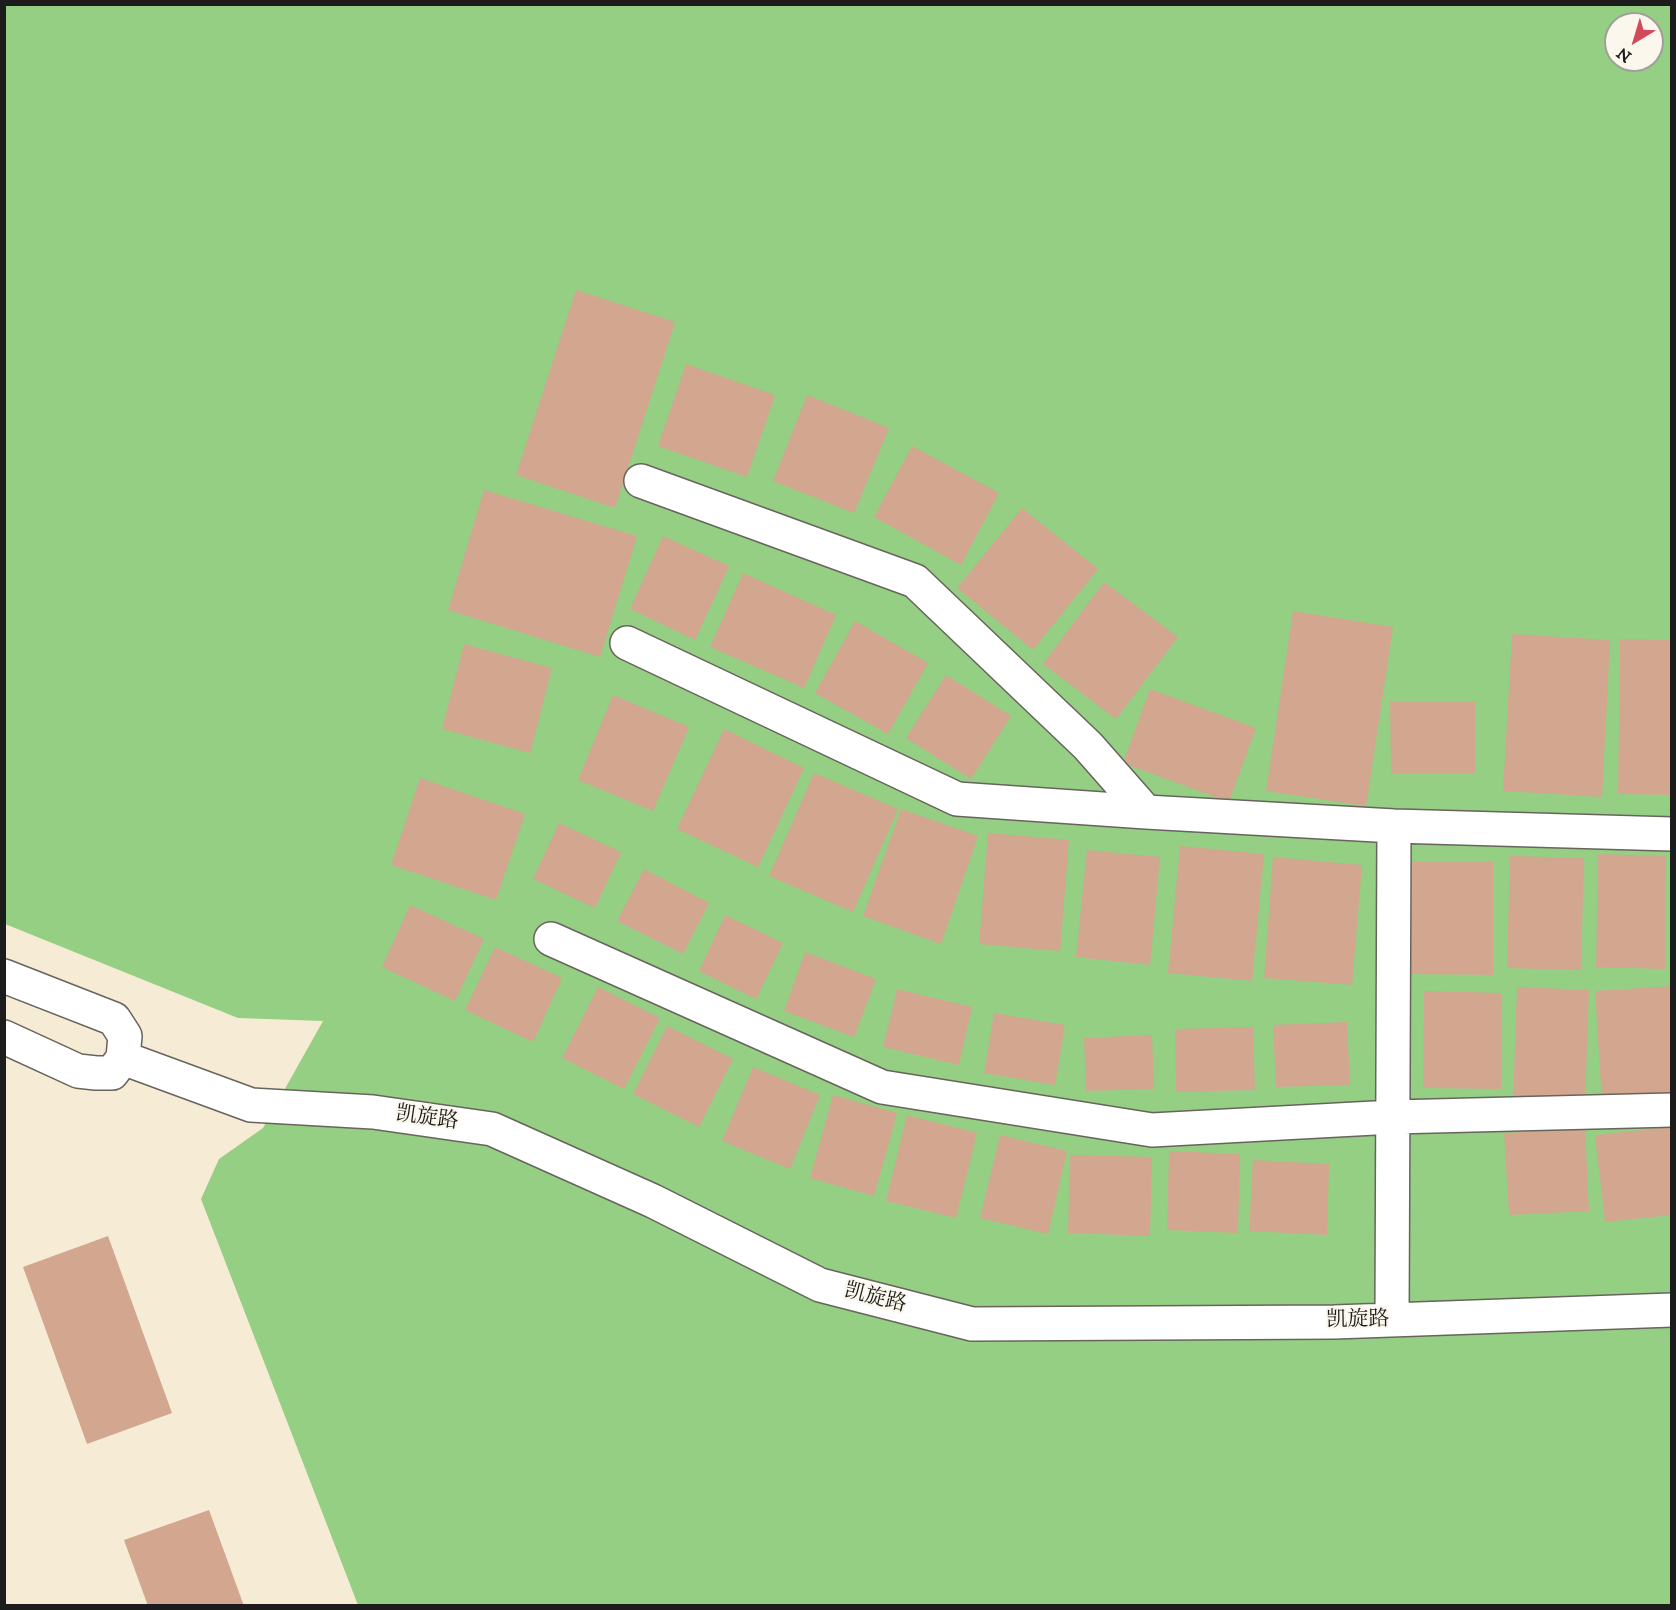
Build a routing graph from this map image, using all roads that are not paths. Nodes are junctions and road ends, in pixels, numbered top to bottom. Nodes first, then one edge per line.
1 (641, 481) dead end
2 (627, 643) dead end
3 (1146, 812) junction
4 (1394, 826) junction
5 (1671, 834) edge
6 (551, 939) dead end
7 (4, 976) edge
8 (4, 1037) edge
9 (123, 1058) junction
10 (1671, 1110) edge
11 (1393, 1117) junction
12 (1671, 1310) edge
13 (1392, 1320) junction

1 - 3 street
2 - 3 street
3 - 4 street
4 - 5 street
4 - 11 street
6 - 11 street
7 - 9 street
8 - 9 street
9 - 13 street, 凯旋路
10 - 11 street
11 - 13 street
12 - 13 street, 凯旋路

